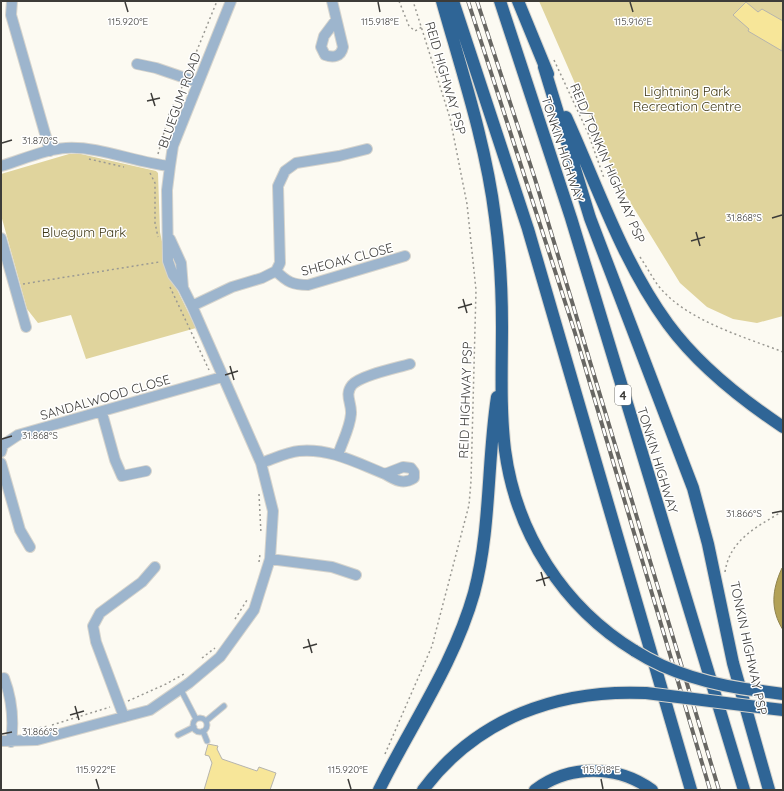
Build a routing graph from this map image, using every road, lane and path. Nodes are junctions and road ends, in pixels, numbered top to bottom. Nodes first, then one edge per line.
1 (12, 1) edge
2 (231, 1) edge
3 (332, 1) edge
4 (399, 1) edge
5 (413, 1) edge
6 (442, 1) edge
7 (453, 1) edge
8 (500, 1) edge
9 (518, 1) edge
10 (336, 20) dead end
11 (422, 27) junction
12 (553, 57) dead end
13 (137, 64) dead end
14 (544, 67) junction
15 (197, 82) junction
16 (367, 149) dead end
17 (50, 151) junction
18 (87, 159) dead end
19 (1, 166) edge
20 (170, 166) junction
21 (129, 168) dead end
22 (144, 172) dead end
23 (606, 184) dead end
24 (1, 238) edge
25 (158, 238) dead end
26 (638, 253) dead end
27 (405, 256) dead end
28 (163, 261) dead end
29 (276, 271) junction
30 (168, 281) dead end
31 (14, 285) junction
32 (192, 306) junction
33 (26, 327) dead end
34 (783, 352) edge
35 (410, 364) dead end
36 (501, 368) junction
37 (218, 378) junction
38 (102, 413) junction
39 (783, 427) edge
40 (1, 452) edge
41 (338, 455) junction
42 (1, 463) edge
43 (261, 463) junction
44 (146, 471) dead end
45 (384, 474) dead end
46 (258, 494) dead end
47 (783, 511) edge
48 (262, 540) dead end
49 (30, 547) dead end
50 (262, 547) dead end
51 (270, 559) junction
52 (258, 562) dead end
53 (155, 567) dead end
54 (725, 574) dead end
55 (356, 575) dead end
56 (248, 598) dead end
57 (233, 622) dead end
58 (217, 646) dead end
59 (202, 659) dead end
60 (186, 673) dead end
61 (4, 678) dead end
62 (180, 688) junction
63 (783, 694) edge
64 (118, 704) junction
65 (224, 706) dead end
66 (783, 710) edge
67 (124, 717) junction
68 (196, 719) junction
69 (206, 721) junction
70 (194, 727) junction
71 (12, 731) junction
72 (203, 731) junction
73 (178, 736) dead end
74 (207, 741) dead end
75 (6, 742) edge
76 (385, 754) dead end
77 (379, 790) edge
78 (423, 790) edge
79 (535, 790) edge
80 (652, 790) edge
81 (691, 790) edge
82 (744, 790) edge
83 (769, 790) edge

1 - 17 street
2 - 15 street, BLUEGUM ROAD
3 - 10 street
4 - 11 path
5 - 11 path, REID HIGHWAY PSP
6 - 36 highway
7 - 81 highway
8 - 82 highway, TONKIN HIGHWAY / 4
9 - 14 highway
11 - 76 path, REID HIGHWAY PSP
12 - 23 path, REID/TONKIN HIGHWAY PSP
13 - 15 street
14 - 39 highway
14 - 83 highway
15 - 20 street, BLUEGUM ROAD
16 - 29 street
17 - 19 street
17 - 20 street
18 - 21 path
20 - 32 street, BLUEGUM ROAD
22 - 25 path
24 - 31 street
26 - 34 path, REID/TONKIN HIGHWAY PSP
27 - 29 street, SHEOAK CLOSE
28 - 31 path
29 - 32 street
30 - 37 path
31 - 33 street
32 - 37 street, BLUEGUM ROAD
35 - 41 street
36 - 63 highway, bridge
36 - 77 highway
37 - 38 street, SANDALWOOD CLOSE
37 - 43 street, BLUEGUM ROAD
38 - 40 street, SANDALWOOD CLOSE
38 - 44 street
41 - 43 street
41 - 45 street
42 - 49 street
43 - 51 street, BLUEGUM ROAD
46 - 48 path
47 - 54 path, TONKIN HIGHWAY PSP
50 - 52 path
51 - 55 street
51 - 62 street, BLUEGUM ROAD
53 - 64 street
56 - 57 path
58 - 59 path
60 - 64 path
61 - 71 street
62 - 67 street, BLUEGUM ROAD
62 - 68 lane
64 - 67 street
64 - 71 path
65 - 69 lane
66 - 78 highway, bridge
67 - 75 street, BLUEGUM ROAD
68 - 69 lane
68 - 70 lane
69 - 72 lane
70 - 72 lane
70 - 73 lane
71 - 75 street
72 - 74 lane
79 - 80 highway

